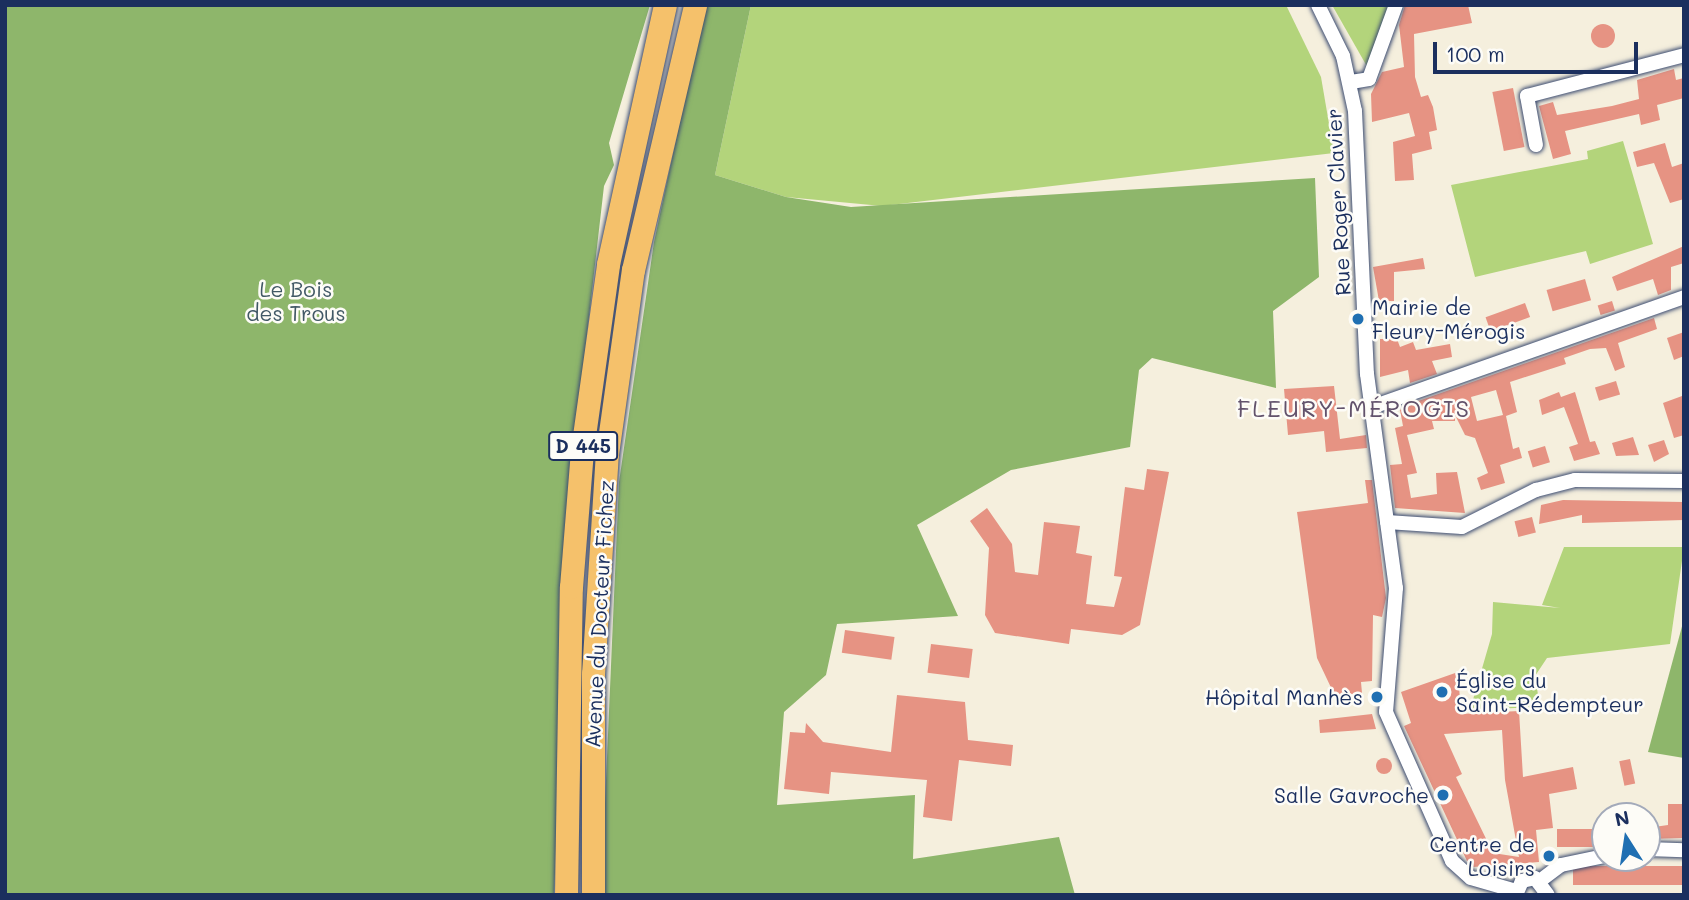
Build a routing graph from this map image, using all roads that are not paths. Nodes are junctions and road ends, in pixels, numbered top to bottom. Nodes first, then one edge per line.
1 (664, 5) edge
2 (695, 5) edge
3 (1318, 5) edge
4 (1396, 5) edge
5 (1684, 55) edge
6 (1351, 82) junction
7 (1536, 145) dead end
8 (1684, 297) edge
9 (1373, 407) junction
10 (1684, 481) edge
11 (1387, 522) junction
12 (1661, 849) edge
13 (1684, 850) edge
14 (1591, 859) edge
15 (1541, 880) junction
16 (1516, 893) edge
17 (566, 895) edge
18 (593, 895) edge
19 (1548, 895) edge

1 - 17 main road, D 445
2 - 18 main road, Avenue du Docteur Fichez / D 445
3 - 6 street, Rue Roger Clavier
4 - 6 street
5 - 7 street
6 - 9 street, Rue Roger Clavier
8 - 9 street
9 - 11 street, Rue Roger Clavier
10 - 11 street
11 - 16 street, Rue Roger Clavier
12 - 13 street
14 - 15 street
15 - 16 street, Rue Roger Clavier
15 - 19 street

